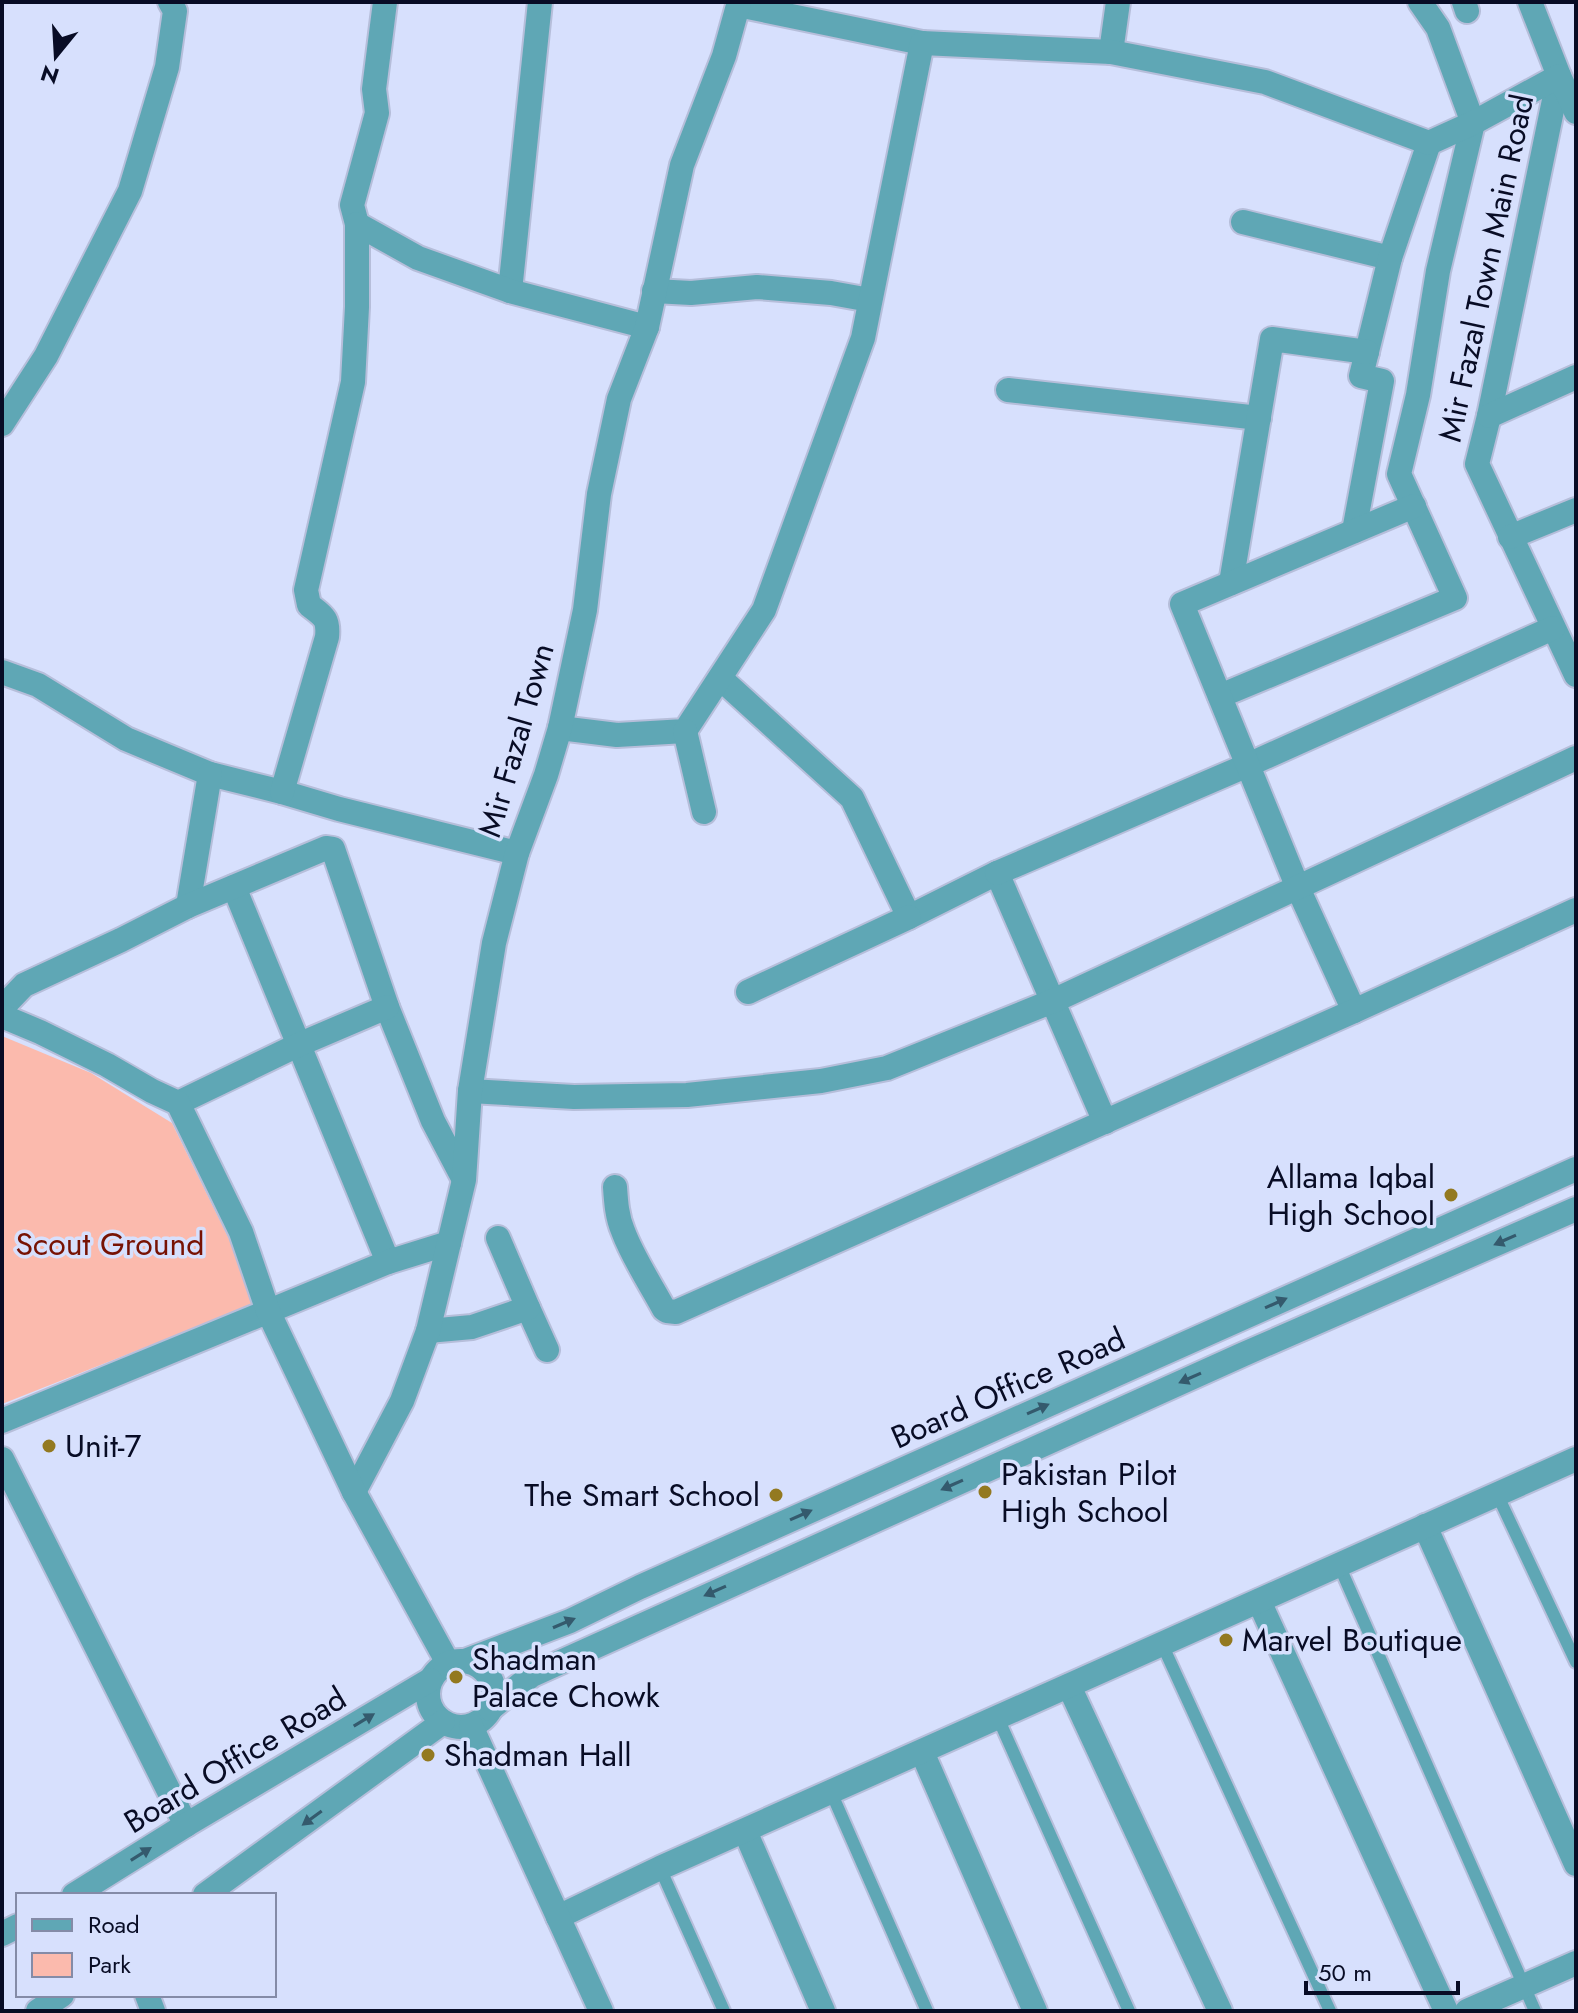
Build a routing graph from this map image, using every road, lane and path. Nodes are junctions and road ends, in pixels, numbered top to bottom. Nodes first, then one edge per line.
1 (170, 2) edge
2 (385, 2) edge
3 (540, 2) edge
4 (1118, 2) edge
5 (1420, 2) edge
6 (1530, 2) edge
7 (739, 3) edge
8 (922, 43) junction
9 (1111, 52) junction
10 (1559, 76) junction
11 (1576, 112) edge
12 (1473, 123) junction
13 (1429, 143) junction
14 (1243, 222) dead end
15 (357, 224) junction
16 (1390, 258) junction
17 (510, 291) junction
18 (654, 291) junction
19 (870, 300) junction
20 (647, 327) junction
21 (1367, 352) junction
22 (1576, 377) edge
23 (1008, 390) dead end
24 (1489, 416) junction
25 (1259, 418) junction
26 (2, 424) edge
27 (1414, 506) junction
28 (1576, 510) edge
29 (1354, 531) junction
30 (1510, 537) junction
31 (1231, 583) junction
32 (1553, 628) junction
33 (1574, 664) edge
34 (2, 672) edge
35 (720, 678) junction
36 (1220, 696) junction
37 (560, 728) junction
38 (685, 731) junction
39 (1576, 758) edge
40 (1248, 765) junction
41 (210, 774) junction
42 (282, 792) junction
43 (339, 809) junction
44 (704, 812) dead end
45 (333, 849) junction
46 (517, 853) junction
47 (997, 873) junction
48 (234, 887) junction
49 (1298, 888) junction
50 (188, 906) junction
51 (1576, 910) edge
52 (909, 917) junction
53 (748, 992) dead end
54 (1053, 1001) junction
55 (387, 1007) junction
56 (2, 1008) edge
57 (1354, 1011) junction
58 (2, 1016) edge
59 (298, 1045) junction
60 (470, 1091) junction
61 (178, 1103) junction
62 (1105, 1122) junction
63 (1576, 1169) edge
64 (464, 1180) junction
65 (615, 1187) dead end
66 (1576, 1209) edge
67 (498, 1238) dead end
68 (449, 1243) junction
69 (388, 1262) junction
70 (528, 1308) junction
71 (268, 1311) junction
72 (428, 1331) junction
73 (547, 1350) dead end
74 (2, 1421) edge
75 (2, 1459) edge
76 (1576, 1459) edge
77 (354, 1492) junction
78 (1497, 1494) junction
79 (1425, 1526) junction
80 (1339, 1565) junction
81 (1259, 1601) junction
82 (1162, 1644) junction
83 (457, 1662) junction
84 (1576, 1662) edge
85 (430, 1680) junction
86 (1069, 1686) junction
87 (490, 1709) junction
88 (998, 1718) junction
89 (443, 1722) junction
90 (471, 1726) junction
91 (922, 1752) junction
92 (831, 1792) junction
93 (186, 1825) junction
94 (745, 1831) junction
95 (1576, 1864) edge
96 (660, 1868) junction
97 (83, 1893) edge
98 (208, 1893) edge
99 (558, 1917) junction
100 (1576, 1963) edge
101 (1524, 1986) junction
102 (59, 1997) edge
103 (38, 2011) edge
104 (601, 2011) edge
105 (724, 2011) edge
106 (823, 2011) edge
107 (927, 2011) edge
108 (1035, 2011) edge
109 (1129, 2011) edge
110 (1220, 2011) edge
111 (1330, 2011) edge
112 (1446, 2011) edge
113 (1467, 2011) edge
114 (1535, 2011) edge

1 - 26 street
2 - 15 street
3 - 17 street
4 - 9 street
5 - 12 street
6 - 10 street, Mir Fazal Town Main Road
7 - 8 street
7 - 18 street, Mir Fazal Town
8 - 9 street
8 - 19 street
9 - 13 street
10 - 11 street
10 - 12 street
10 - 24 street, Mir Fazal Town Main Road
12 - 13 street
12 - 27 street
13 - 16 street
14 - 16 street
15 - 17 street
15 - 42 street
16 - 21 street
17 - 20 street
18 - 19 street
18 - 20 street, Mir Fazal Town
19 - 35 street
20 - 37 street, Mir Fazal Town
21 - 25 street
21 - 29 street
22 - 24 street
23 - 25 street
24 - 30 street, Mir Fazal Town Main Road
25 - 31 street
27 - 29 street
27 - 36 street
28 - 30 street
29 - 31 street
30 - 32 street, Mir Fazal Town Main Road
31 - 36 street
32 - 33 street, Mir Fazal Town Main Road
32 - 40 street
34 - 41 street
35 - 38 street
35 - 52 street
36 - 40 street
37 - 38 street
37 - 46 street, Mir Fazal Town
38 - 44 street
39 - 49 street
40 - 47 street
40 - 49 street
41 - 42 street
41 - 50 street
42 - 43 street
43 - 45 street
43 - 46 street
45 - 48 street
45 - 55 street
46 - 60 street, Mir Fazal Town
47 - 52 street
47 - 54 street
48 - 50 street
48 - 59 street
49 - 54 street
49 - 57 street
50 - 56 street
51 - 57 street
52 - 53 street
54 - 60 street
54 - 62 street
55 - 59 street
55 - 64 street
57 - 62 street
58 - 61 street
59 - 61 street
59 - 69 street
60 - 64 street, Mir Fazal Town
61 - 71 street
62 - 65 street
83 -> 63 street, Board Office Road
64 - 68 street, Mir Fazal Town
66 -> 87 street, Board Office Road
67 - 70 street
68 - 69 street
68 - 72 street, Mir Fazal Town
69 - 71 street
70 - 72 street
70 - 73 street
71 - 74 street
71 - 77 street
72 - 77 street, Mir Fazal Town
75 - 93 street
76 - 78 street
77 - 83 street
78 - 79 street
78 - 84 lane
79 - 80 street
79 - 95 street
80 - 81 street
80 - 101 lane
81 - 82 street
81 - 112 street
82 - 86 street
82 - 111 lane
83 - 85 street
83 - 87 street
85 - 89 street
93 -> 85 street, Board Office Road
86 - 88 street
86 - 110 street
87 - 90 street
88 - 91 street
88 - 109 lane
89 - 90 street
89 -> 98 street
90 - 99 street
91 - 92 street
91 - 108 street
92 - 94 street
92 - 107 lane
97 -> 93 street, Board Office Road
94 - 96 street
94 - 106 street
96 - 99 street
96 - 105 lane
99 - 104 street
100 - 101 street
101 - 113 street
101 - 114 lane
102 - 103 street

